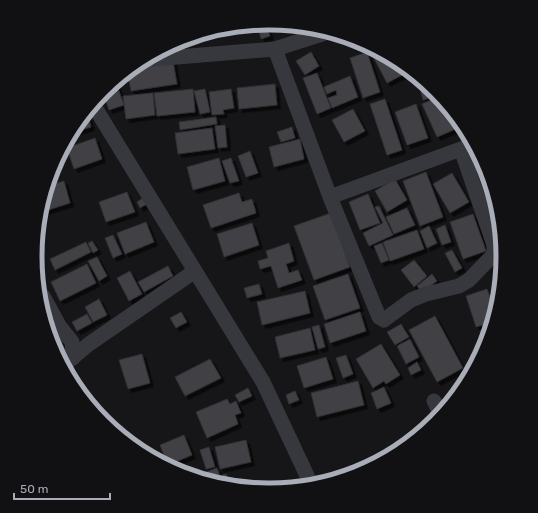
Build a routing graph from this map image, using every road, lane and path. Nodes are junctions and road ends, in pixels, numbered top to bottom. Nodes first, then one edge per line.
1 (318, 35) edge
2 (275, 49) junction
3 (159, 59) edge
4 (96, 110) edge
5 (465, 147) edge
6 (330, 198) junction
7 (195, 271) junction
8 (48, 305) edge
9 (72, 342) junction
10 (89, 344) junction
11 (69, 361) edge
12 (309, 480) edge

1 - 2 street
2 - 3 street
2 - 6 street
4 - 7 street
5 - 6 street
5 - 6 street
7 - 10 street
7 - 12 street
8 - 9 street
9 - 10 street
9 - 11 street
10 - 11 street

